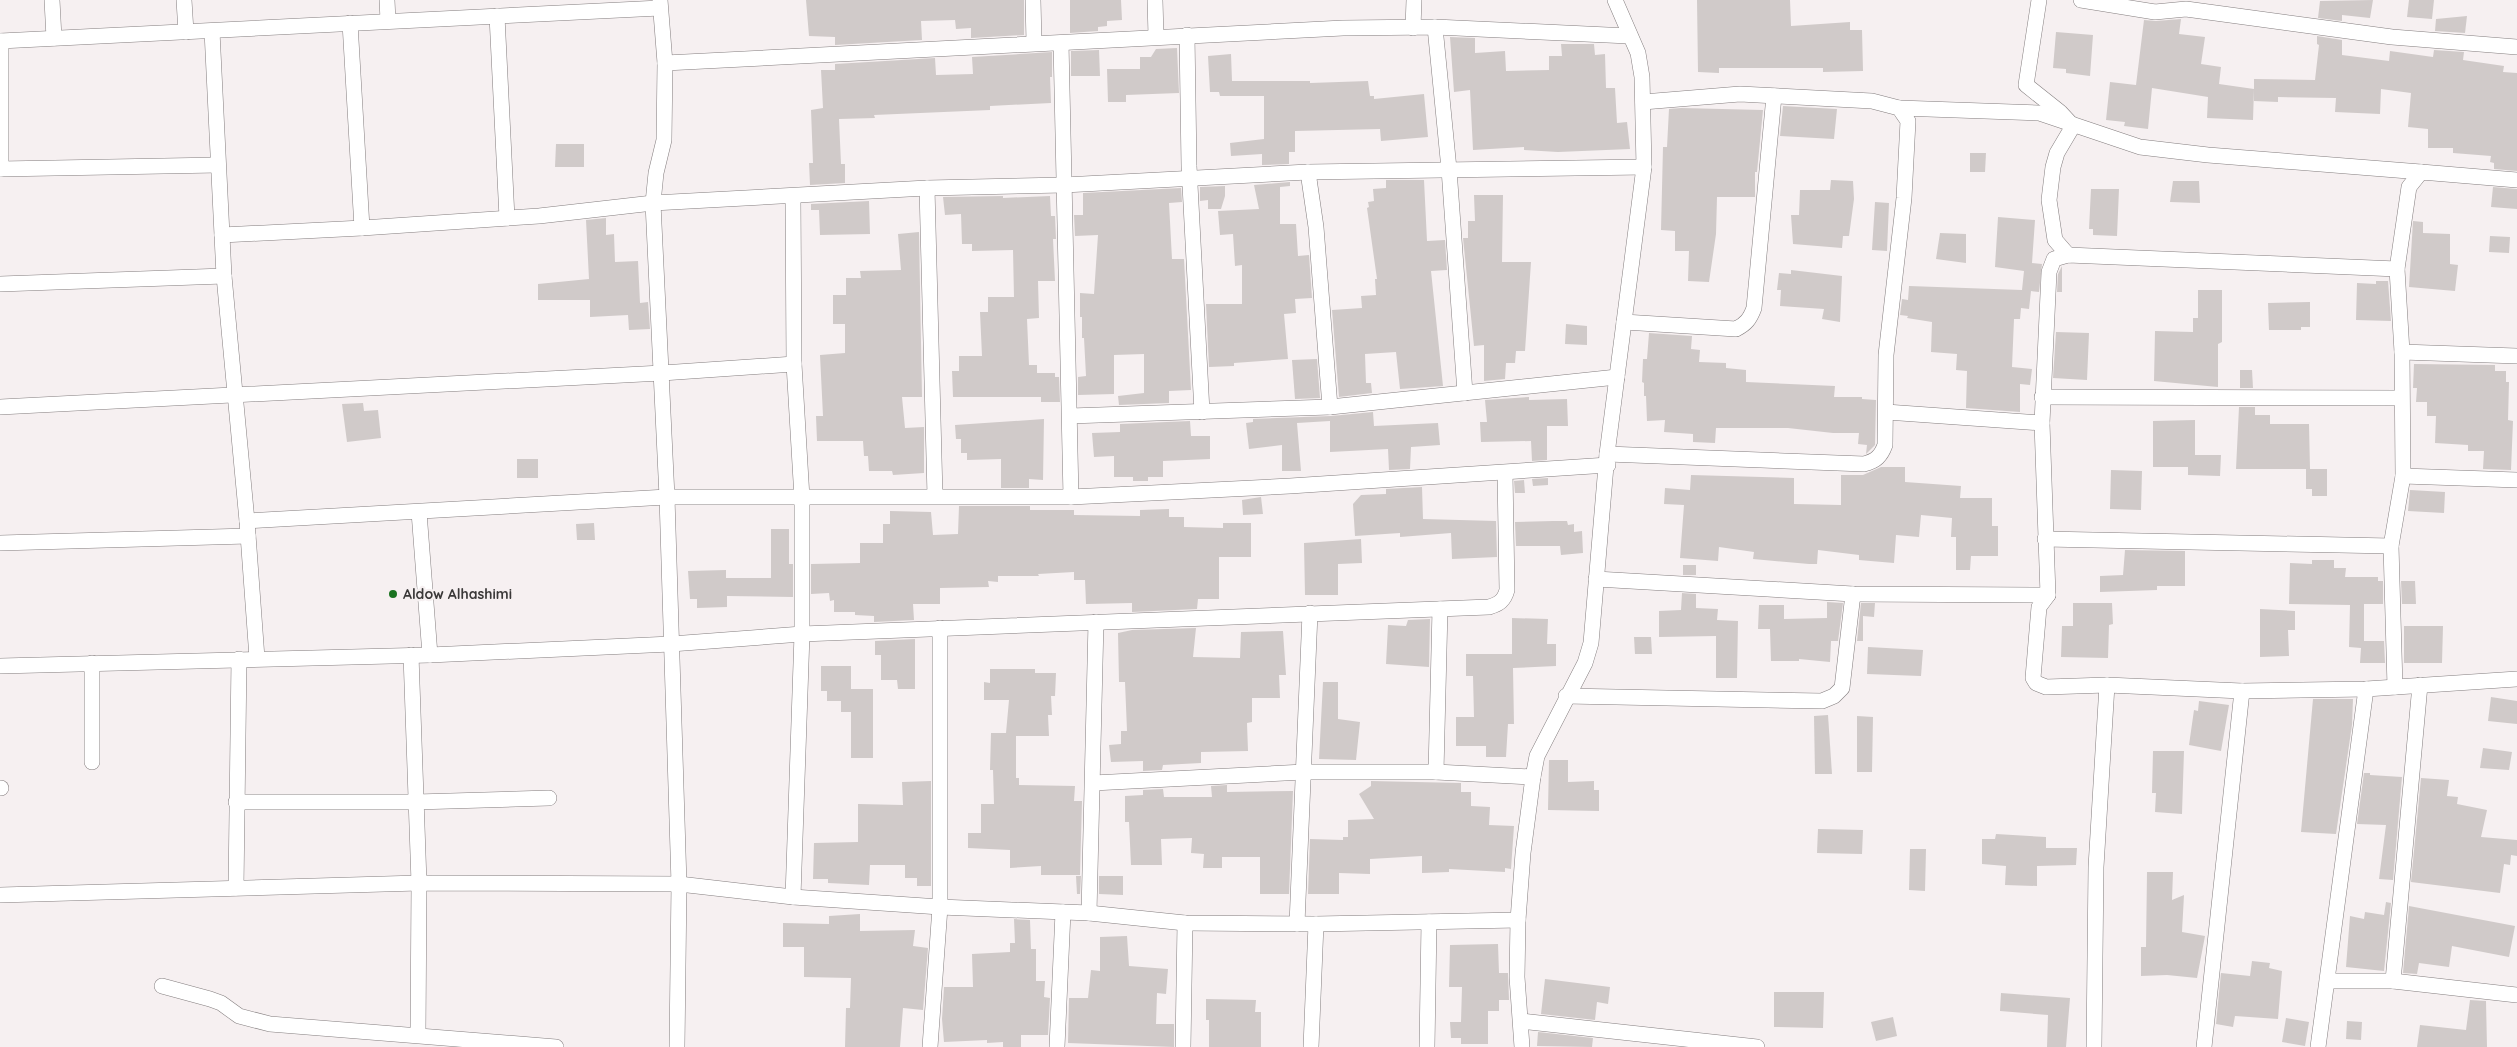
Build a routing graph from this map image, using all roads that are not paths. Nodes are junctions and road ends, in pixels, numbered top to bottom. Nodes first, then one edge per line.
1 (52, 0) edge
2 (184, 0) edge
3 (387, 0) edge
4 (1034, 0) edge
5 (1155, 0) edge
6 (1414, 0) edge
7 (1615, 0) edge
8 (2039, 0) edge
9 (2081, 0) edge
10 (660, 4) edge
11 (497, 16) junction
12 (388, 21) junction
13 (350, 23) junction
14 (1413, 28) junction
15 (1436, 28) junction
16 (212, 31) junction
17 (186, 32) junction
18 (1187, 34) junction
19 (1156, 36) junction
20 (1629, 36) junction
21 (54, 38) junction
22 (0, 41) edge
23 (1034, 42) junction
24 (1061, 43) junction
25 (2517, 47) edge
26 (665, 63) junction
27 (1774, 96) junction
28 (1643, 102) junction
29 (1899, 108) junction
30 (2073, 126) junction
31 (218, 165) junction
32 (1644, 167) junction
33 (0, 169) edge
34 (1449, 169) junction
35 (1308, 172) junction
36 (2421, 172) junction
37 (1190, 178) junction
38 (2517, 180) edge
39 (1064, 185) junction
40 (927, 188) junction
41 (793, 197) junction
42 (653, 203) junction
43 (507, 218) junction
44 (362, 228) junction
45 (222, 235) junction
46 (2068, 255) junction
47 (2397, 269) junction
48 (224, 276) junction
49 (0, 284) edge
50 (1624, 322) junction
51 (2402, 352) junction
52 (2517, 356) edge
53 (794, 364) junction
54 (662, 373) junction
55 (1616, 377) junction
56 (1465, 393) junction
57 (235, 396) junction
58 (2042, 397) junction
59 (2401, 398) junction
60 (1330, 407) junction
61 (0, 408) edge
62 (1202, 412) junction
63 (1886, 412) junction
64 (1070, 416) junction
65 (2042, 423) junction
66 (1608, 460) junction
67 (1505, 473) junction
68 (2403, 476) junction
69 (2517, 480) edge
70 (935, 496) junction
71 (1071, 497) junction
72 (667, 498) junction
73 (802, 498) junction
74 (418, 512) junction
75 (247, 521) junction
76 (248, 536) junction
77 (2045, 540) junction
78 (0, 543) edge
79 (2391, 546) junction
80 (1596, 579) junction
81 (1853, 594) junction
82 (2048, 595) junction
83 (1440, 609) junction
84 (1310, 613) junction
85 (1096, 622) junction
86 (940, 628) junction
87 (802, 634) junction
88 (671, 644) junction
89 (411, 655) junction
90 (430, 655) junction
91 (257, 658) junction
92 (239, 659) junction
93 (92, 663) junction
94 (0, 666) edge
95 (2517, 679) edge
96 (2108, 685) junction
97 (2420, 686) junction
98 (2395, 687) junction
99 (2366, 689) junction
100 (2242, 691) junction
101 (1566, 696) junction
102 (92, 762) dead end
103 (1304, 772) junction
104 (1436, 772) junction
105 (1533, 777) junction
106 (1093, 783) junction
107 (548, 798) dead end
108 (236, 802) junction
109 (416, 802) junction
110 (419, 883) junction
111 (680, 884) junction
112 (236, 888) junction
113 (0, 895) edge
114 (793, 897) junction
115 (940, 907) junction
116 (1063, 912) junction
117 (1089, 913) junction
118 (1518, 920) junction
119 (1428, 922) junction
120 (1185, 923) junction
121 (1297, 924) junction
122 (1316, 924) junction
123 (2328, 981) junction
124 (2393, 981) junction
125 (162, 986) dead end
126 (2517, 995) edge
127 (1521, 1021) junction
128 (418, 1035) junction
129 (1728, 1045) edge
130 (556, 1047) edge
131 (677, 1047) edge
132 (930, 1047) edge
133 (1057, 1047) edge
134 (1183, 1047) edge
135 (1311, 1047) edge
136 (1427, 1047) edge
137 (1522, 1047) edge
138 (1757, 1047) edge
139 (2094, 1047) edge
140 (2204, 1047) edge
141 (2318, 1047) edge

1 - 21 street
2 - 17 street
3 - 12 street
4 - 23 street
5 - 19 street
6 - 14 street
7 - 20 street
8 - 30 street
9 - 25 street
10 - 11 street
10 - 26 street
11 - 12 street
11 - 43 street
12 - 13 street
13 - 16 street
13 - 44 street
14 - 15 street
14 - 18 street
15 - 20 street
15 - 34 street
16 - 17 street
16 - 31 street
17 - 21 street
18 - 19 street
18 - 37 street
19 - 24 street
20 - 28 street
21 - 22 street
22 - 33 street
23 - 24 street
23 - 26 street
24 - 39 street
26 - 42 street
27 - 28 street
27 - 29 street
27 - 50 street
28 - 32 street
29 - 30 street
29 - 63 street
30 - 36 street
30 - 46 street
31 - 33 street
31 - 45 street
32 - 34 street
32 - 50 street
34 - 35 street
34 - 56 street
35 - 37 street
35 - 60 street
36 - 38 street
36 - 47 street
37 - 39 street
37 - 62 street
39 - 40 street
39 - 64 street
40 - 41 street
40 - 70 street
41 - 42 street
41 - 53 street
42 - 43 street
42 - 54 street
43 - 44 street
44 - 45 street
45 - 48 street
46 - 47 street
46 - 58 street
47 - 51 street
48 - 49 street
48 - 57 street
50 - 55 street
51 - 52 street
51 - 59 street
53 - 54 street
53 - 73 street
54 - 57 street
54 - 72 street
55 - 56 street
55 - 66 street
56 - 60 street
57 - 61 street
57 - 75 street
58 - 59 street
58 - 65 street
59 - 68 street
60 - 62 street
62 - 64 street
63 - 65 street
63 - 66 street
64 - 71 street
65 - 77 street
66 - 67 street
66 - 80 street
67 - 71 street
67 - 83 street
68 - 69 street
68 - 79 street
70 - 71 street
70 - 73 street
72 - 73 street
72 - 74 street
72 - 88 street
73 - 87 street
74 - 75 street
74 - 90 street
75 - 76 street
76 - 78 street
76 - 91 street
77 - 79 street
77 - 82 street
79 - 98 street
80 - 81 street
80 - 101 street
81 - 82 street
81 - 101 street
82 - 96 street
83 - 84 street
83 - 104 street
84 - 85 street
84 - 103 street
85 - 86 street
85 - 106 street
86 - 87 street
86 - 115 street
87 - 88 street
87 - 114 street
88 - 90 street
88 - 111 street
89 - 90 street
89 - 91 street
89 - 109 street
91 - 92 street
92 - 93 street
92 - 108 street
93 - 94 street
93 - 102 street
95 - 97 street
96 - 100 street
96 - 139 street
97 - 98 street
97 - 124 street
98 - 99 street
99 - 100 street
99 - 123 street
100 - 140 street
101 - 105 street
103 - 104 street
103 - 106 street
103 - 121 street
104 - 105 street
105 - 118 street
106 - 117 street
107 - 109 street
108 - 109 street
108 - 112 street
109 - 110 street
110 - 111 street
110 - 112 street
110 - 128 street
111 - 114 street
111 - 131 street
112 - 113 street
114 - 115 street
115 - 116 street
115 - 132 street
116 - 117 street
116 - 133 street
117 - 120 street
118 - 119 street
118 - 127 street
119 - 122 street
119 - 136 street
120 - 121 street
120 - 134 street
121 - 122 street
122 - 135 street
123 - 124 street
123 - 141 street
124 - 126 street
125 - 128 street
127 - 129 street
127 - 137 street
128 - 130 street
129 - 138 street

